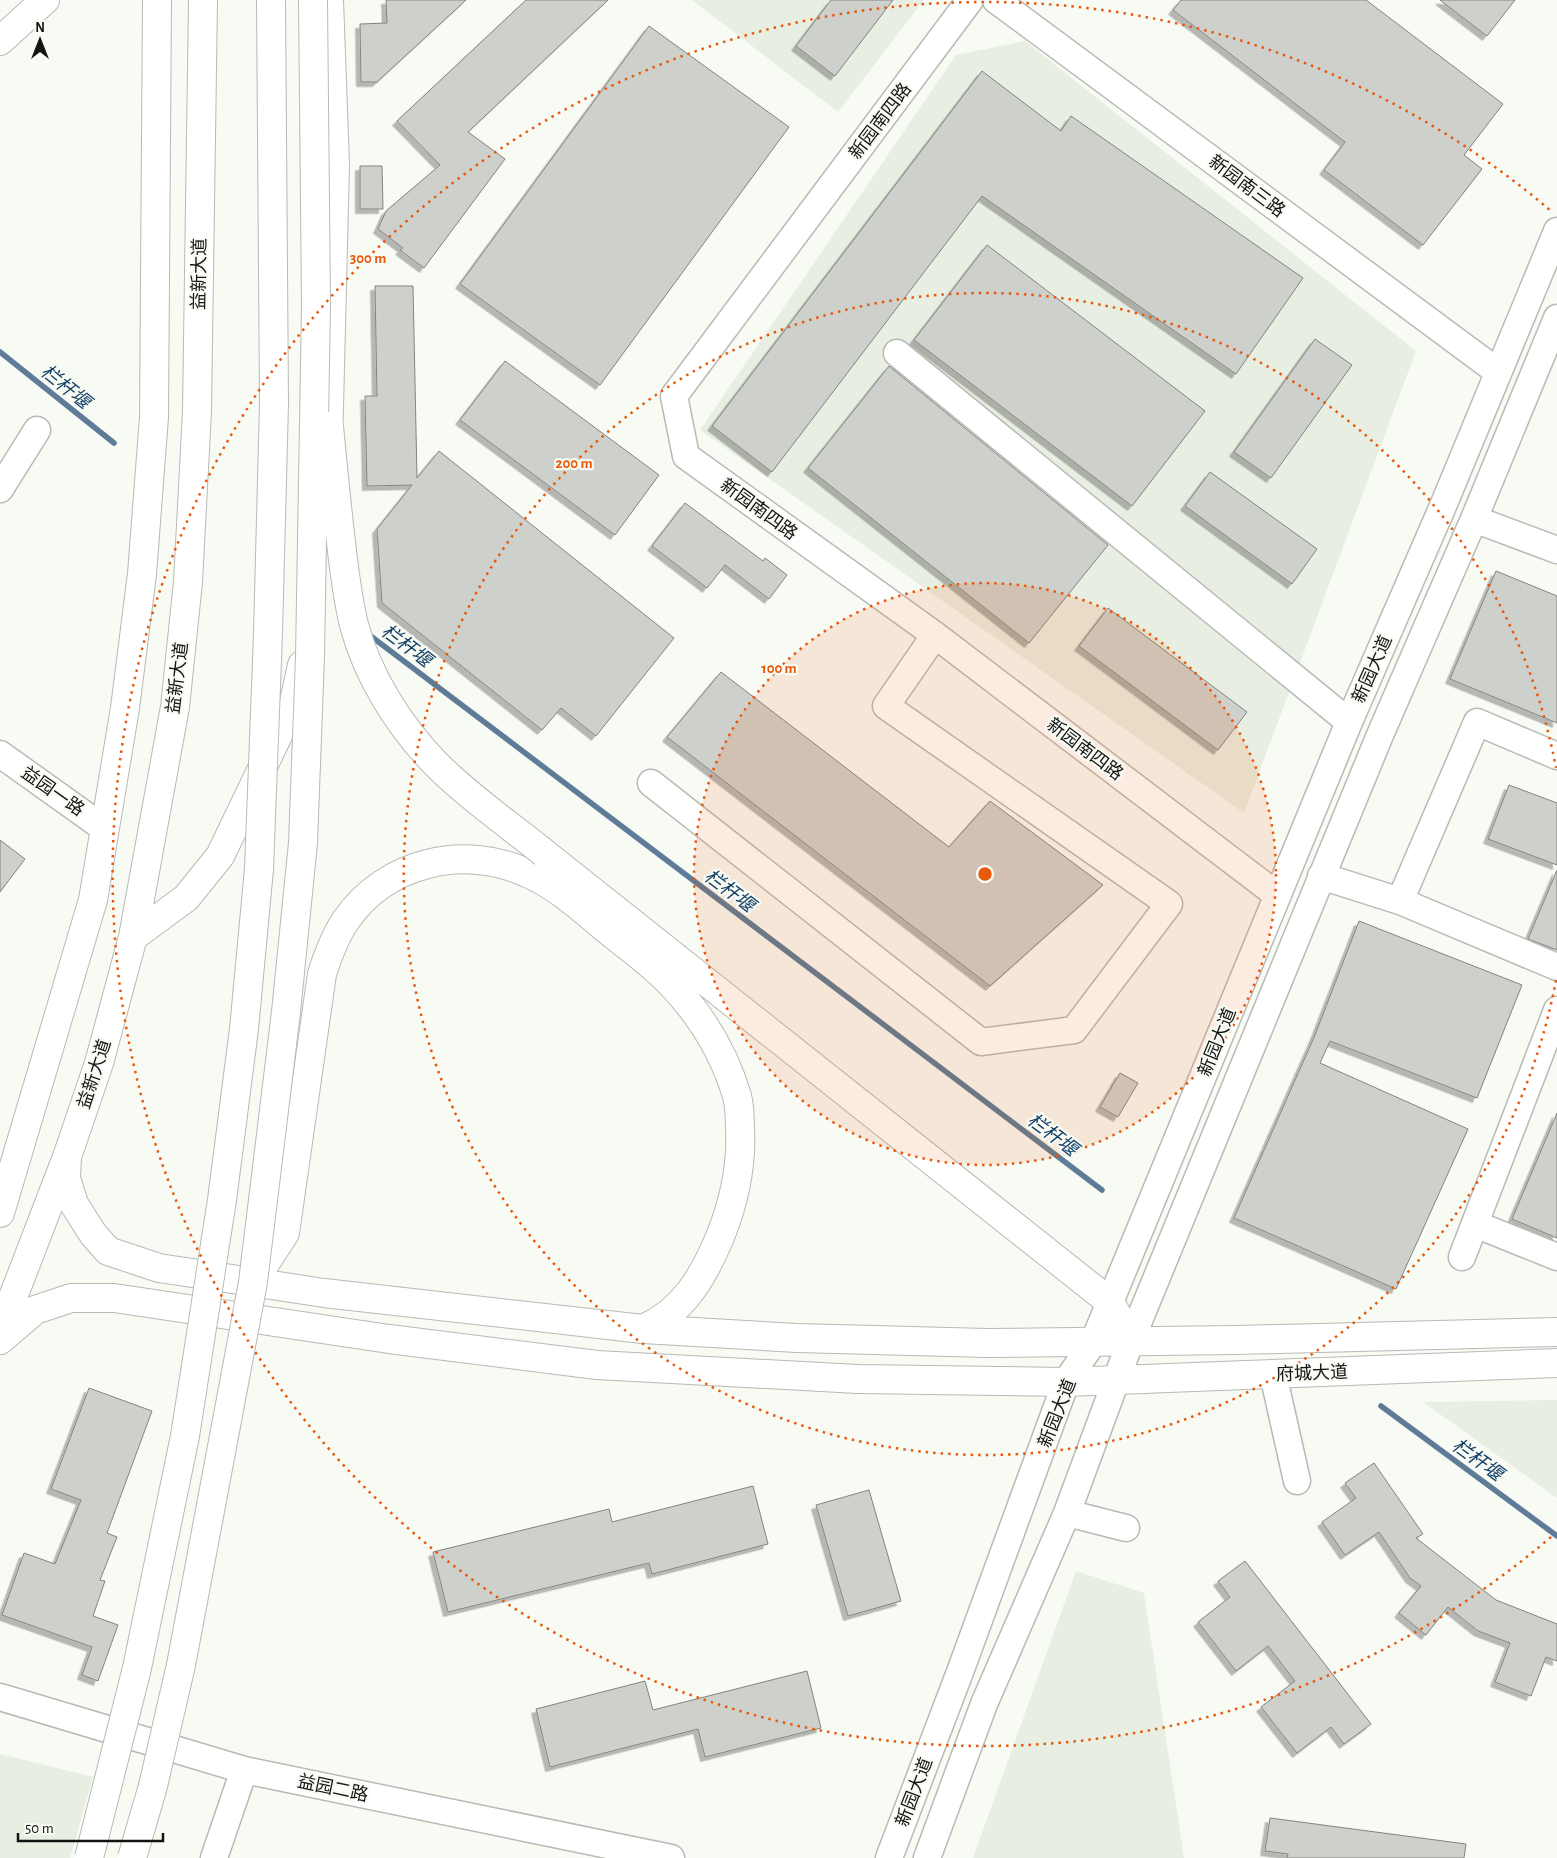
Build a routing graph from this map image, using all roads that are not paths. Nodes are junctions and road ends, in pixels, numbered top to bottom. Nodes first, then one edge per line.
1 (45, 0) edge
2 (157, 0) edge
3 (203, 0) edge
4 (271, 0) edge
5 (313, 0) edge
6 (329, 0) edge
7 (970, 0) edge
8 (996, 0) edge
9 (0, 41) edge
10 (1557, 231) edge
11 (316, 304) junction
12 (1557, 318) edge
13 (897, 354) dead end
14 (1498, 372) junction
15 (37, 430) dead end
16 (0, 489) edge
17 (1474, 519) junction
18 (1557, 550) edge
19 (935, 635) junction
20 (1349, 722) junction
21 (0, 754) edge
22 (1557, 756) edge
23 (650, 783) dead end
24 (105, 829) junction
25 (537, 863) junction
26 (1321, 876) junction
27 (1277, 895) junction
28 (1400, 902) junction
29 (133, 937) junction
30 (1557, 967) edge
31 (1557, 1010) edge
32 (67, 1157) junction
33 (0, 1213) edge
34 (1475, 1224) junction
35 (1557, 1257) edge
36 (1462, 1258) dead end
37 (252, 1282) junction
38 (1110, 1302) junction
39 (643, 1329) junction
40 (0, 1331) edge
41 (1557, 1332) edge
42 (0, 1340) edge
43 (1131, 1340) junction
44 (1094, 1341) junction
45 (1557, 1363) edge
46 (1273, 1374) junction
47 (1116, 1379) junction
48 (1066, 1382) junction
49 (1297, 1481) dead end
50 (1068, 1513) junction
51 (1126, 1528) dead end
52 (0, 1697) edge
53 (244, 1770) junction
54 (88, 1858) edge
55 (132, 1858) edge
56 (214, 1858) edge
57 (671, 1858) edge
58 (889, 1858) edge
59 (926, 1858) edge

1 - 9 main road
2 - 24 main road
3 - 29 main road, 益新大道
4 - 54 main road, bridge
5 - 11 main road, bridge
6 - 29 main road
7 - 19 street, 新园南四路
8 - 14 street, 新园南三路
10 - 14 street, 新园大道
11 - 25 main road, bridge
11 - 37 main road, bridge
12 - 17 street, 新园大道
13 - 20 street
14 - 20 street, 新园大道
15 - 16 street
17 - 18 street
17 - 26 street, 新园大道
19 - 23 street
19 - 27 street, 新园南四路
20 - 27 street, 新园大道
21 - 24 street, 益园一路
22 - 28 street
24 - 33 main road
25 - 37 main road
25 - 38 main road
25 - 39 main road
26 - 28 street
26 - 43 street, 新园大道
27 - 38 street, 新园大道
28 - 30 street
29 - 32 main road, 益新大道
31 - 34 street
32 - 39 main road, 府城大道
32 - 40 main road, 益新大道
34 - 35 street
34 - 36 street
37 - 55 main road, bridge
38 - 43 main road
38 - 44 street, 新园大道
39 - 44 main road, 府城大道
41 - 43 main road, 府城大道
42 - 48 main road, 府城大道
43 - 44 main road, 府城大道
43 - 47 street, 新园大道
44 - 48 street, 新园大道
45 - 46 main road, 府城大道
46 - 47 main road, 府城大道
46 - 49 street
47 - 48 main road, 府城大道
47 - 50 street, 新园大道
48 - 58 street, 新园大道
50 - 51 street
50 - 59 street, 新园大道
52 - 53 street, 益园二路
53 - 56 street
53 - 57 street, 益园二路

